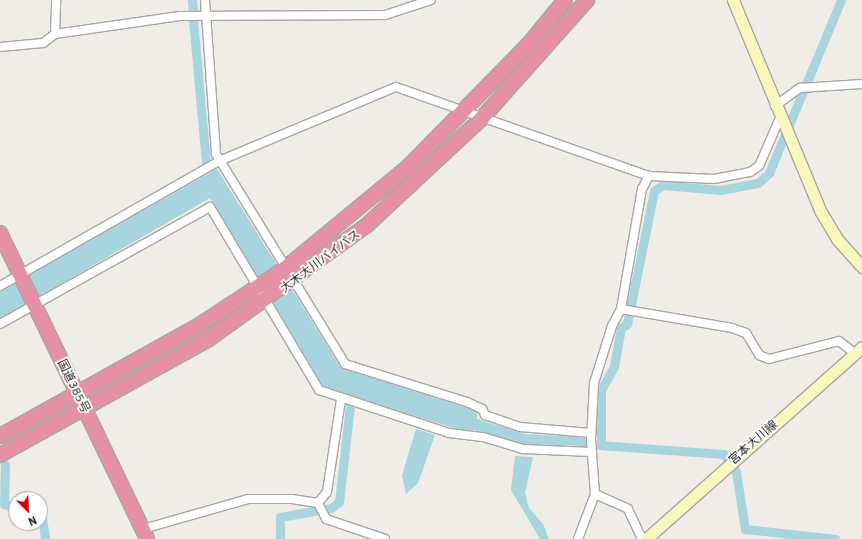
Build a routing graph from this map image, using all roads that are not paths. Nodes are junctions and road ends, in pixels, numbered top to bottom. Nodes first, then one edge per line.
1 (56, 0) edge
2 (205, 0) edge
3 (431, 0) edge
4 (565, 0) edge
5 (587, 0) edge
6 (733, 0) edge
7 (206, 15) junction
8 (55, 34) junction
9 (0, 47) edge
10 (862, 84) edge
11 (775, 106) junction
12 (464, 113) junction
13 (482, 118) junction
14 (781, 121) junction
15 (220, 161) junction
16 (650, 176) junction
17 (0, 233) edge
18 (862, 267) edge
19 (283, 269) junction
20 (22, 277) junction
21 (292, 283) junction
22 (0, 286) edge
23 (260, 286) junction
24 (267, 300) junction
25 (35, 305) junction
26 (624, 310) junction
27 (0, 324) edge
28 (858, 349) edge
29 (78, 393) junction
30 (341, 399) junction
31 (86, 408) junction
32 (0, 436) edge
33 (591, 436) junction
34 (591, 450) junction
35 (0, 455) edge
36 (595, 494) junction
37 (320, 509) junction
38 (145, 534) edge
39 (385, 539) edge
40 (578, 539) edge
41 (642, 539) edge
42 (646, 539) edge

1 - 8 street
2 - 7 street
3 - 7 street
4 - 12 highway, 大木大川バイパス
5 - 13 highway, 大木大川バイパス
6 - 11 street
7 - 8 street
7 - 15 street
8 - 9 street
10 - 11 street
11 - 14 street
12 - 13 street
12 - 15 street
12 - 19 highway, 大木大川バイパス
13 - 16 street
13 - 21 highway, 大木大川バイパス
14 - 16 street
14 - 18 street
15 - 19 street
15 - 20 street
16 - 26 street
17 - 20 highway, 国道385号
19 - 21 street
19 - 23 highway, 大木大川バイパス
20 - 22 street
20 - 25 highway, 国道385号
21 - 24 highway, 大木大川バイパス
21 - 33 street
23 - 24 street
23 - 25 street
23 - 29 highway, 大木大川バイパス
24 - 30 street
24 - 31 highway, 大木大川バイパス
25 - 27 street
25 - 29 highway, 国道385号
26 - 28 street
26 - 33 street
28 - 42 street, 宮本大川線
29 - 31 highway, 国道385号
29 - 32 highway, 大木大川バイパス
30 - 34 street
30 - 37 street
31 - 35 highway, 大木大川バイパス
31 - 38 highway, 国道385号
33 - 34 street
34 - 36 street
36 - 40 street
36 - 41 street
37 - 38 street
37 - 39 street

